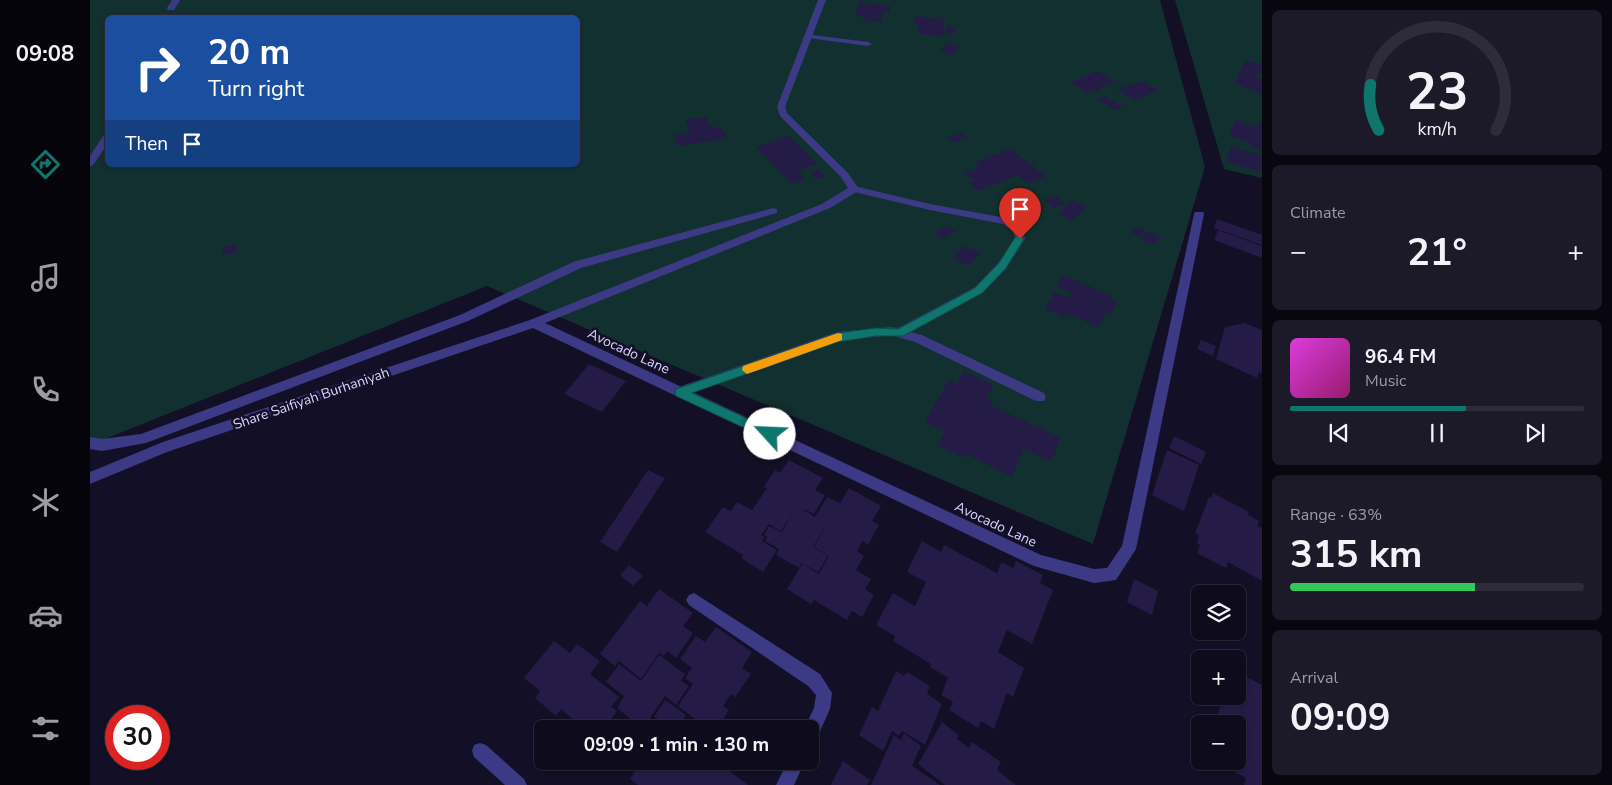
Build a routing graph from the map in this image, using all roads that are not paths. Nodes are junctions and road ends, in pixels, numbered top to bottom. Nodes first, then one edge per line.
1 (176, 0) edge
2 (822, 0) edge
3 (171, 8) dead end
4 (808, 36) junction
5 (868, 44) dead end
6 (105, 140) edge
7 (90, 163) edge
8 (854, 189) junction
9 (773, 211) dead end
10 (1199, 214) dead end
11 (534, 323) junction
12 (899, 333) junction
13 (680, 392) junction
14 (1040, 397) dead end
15 (90, 443) edge
16 (90, 478) edge
17 (694, 600) dead end
18 (817, 720) edge
19 (480, 751) dead end
20 (792, 770) edge
21 (518, 785) edge
22 (785, 785) edge

1 - 3 street
2 - 4 street
4 - 5 street
4 - 8 street
6 - 7 street
8 - 11 street, Share Saifiyah Burhaniyah
8 - 12 street
9 - 15 street
10 - 13 street, Avocado Lane
11 - 13 street, Avocado Lane
11 - 16 street, Share Saifiyah Burhaniyah
12 - 13 street
12 - 14 street
17 - 18 street
19 - 21 street
20 - 22 street

